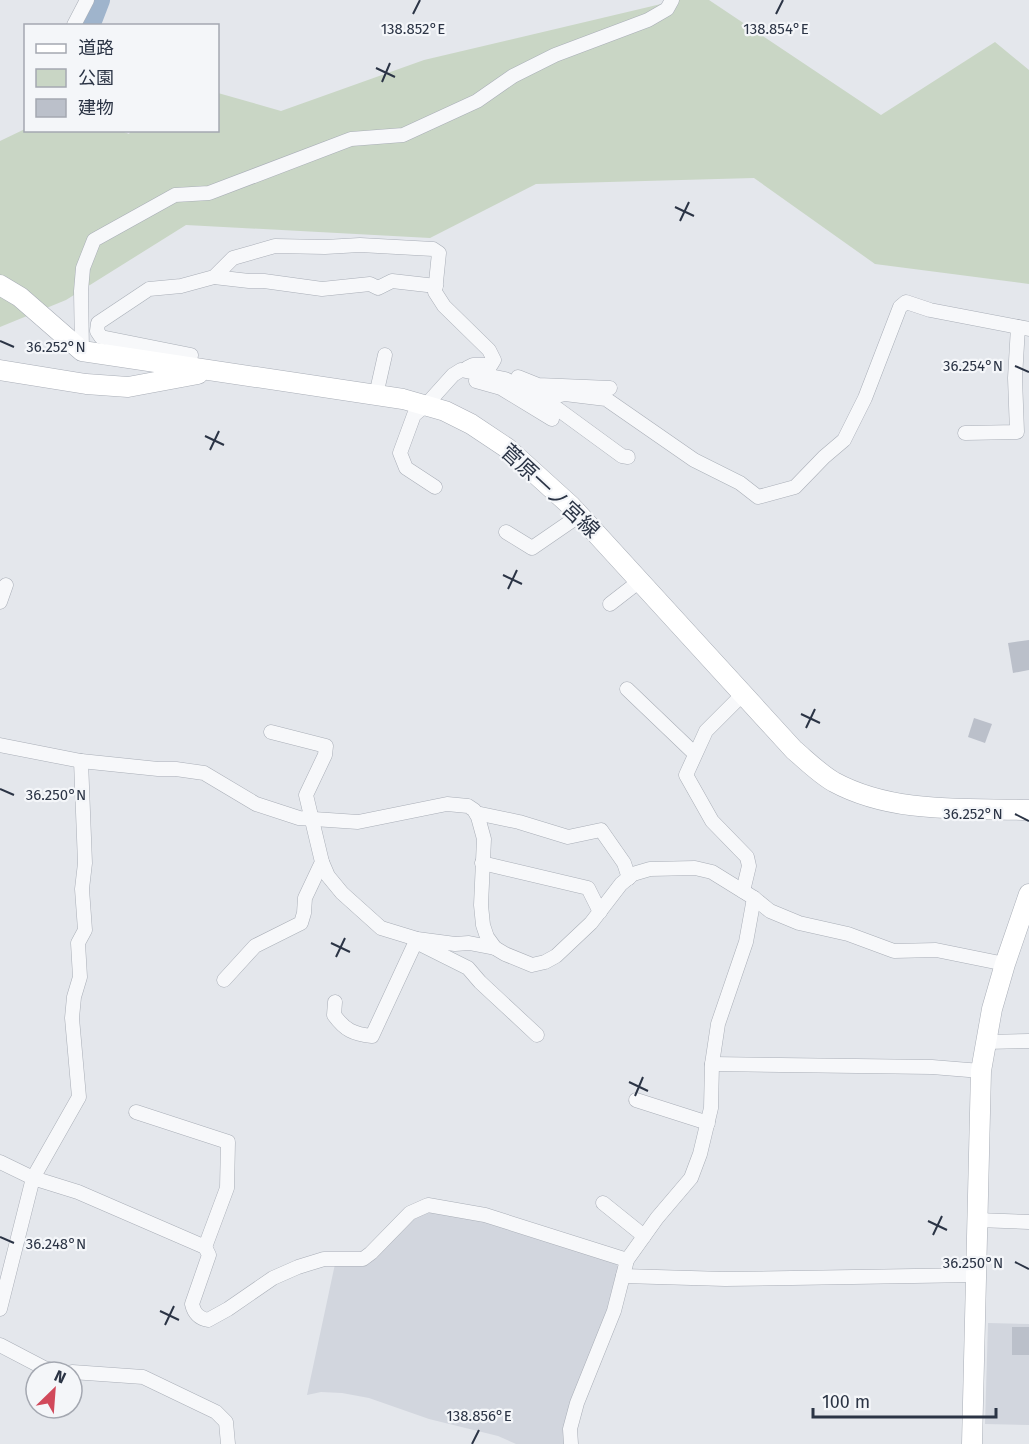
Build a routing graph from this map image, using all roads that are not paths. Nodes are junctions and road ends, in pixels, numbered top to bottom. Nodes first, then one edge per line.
1 (87, 0) edge
2 (672, 0) edge
3 (75, 24) edge
4 (214, 277) junction
5 (0, 285) edge
6 (436, 286) junction
7 (1023, 328) edge
8 (82, 351) junction
9 (385, 355) dead end
10 (491, 365) junction
11 (189, 368) junction
12 (0, 370) edge
13 (212, 371) junction
14 (457, 372) junction
15 (610, 388) dead end
16 (376, 395) junction
17 (544, 399) junction
18 (426, 405) junction
19 (552, 419) dead end
20 (965, 433) dead end
21 (628, 457) dead end
22 (435, 487) dead end
23 (580, 515) junction
24 (506, 532) dead end
25 (641, 580) junction
26 (6, 585) dead end
27 (0, 602) edge
28 (610, 604) dead end
29 (627, 689) dead end
30 (744, 694) junction
31 (271, 732) dead end
32 (0, 745) edge
33 (695, 754) junction
34 (81, 761) junction
35 (1029, 810) edge
36 (476, 813) junction
37 (310, 819) junction
38 (322, 862) junction
39 (482, 863) junction
40 (629, 878) junction
41 (749, 894) junction
42 (1029, 894) edge
43 (600, 912) junction
44 (1024, 926) edge
45 (416, 940) junction
46 (451, 944) junction
47 (495, 948) junction
48 (1005, 964) junction
49 (468, 968) junction
50 (224, 980) dead end
51 (335, 1002) dead end
52 (537, 1035) dead end
53 (1029, 1041) edge
54 (986, 1042) junction
55 (712, 1064) junction
56 (981, 1071) junction
57 (636, 1100) dead end
58 (136, 1112) dead end
59 (708, 1123) junction
60 (0, 1162) edge
61 (33, 1178) junction
62 (603, 1203) dead end
63 (977, 1220) junction
64 (1029, 1221) edge
65 (644, 1236) junction
66 (205, 1247) junction
67 (627, 1260) junction
68 (975, 1275) junction
69 (622, 1276) junction
70 (0, 1309) edge
71 (0, 1345) edge
72 (29, 1360) edge
73 (84, 1373) edge
74 (228, 1444) edge
75 (571, 1444) edge
76 (972, 1444) edge

1 - 3 street
2 - 8 street
4 - 6 street
4 - 6 street
4 - 11 street
5 - 8 main road
6 - 10 street
7 - 17 street
7 - 20 street
8 - 11 main road, 菅原一ノ宮線
9 - 16 street
10 - 14 street
10 - 15 street
11 - 13 main road, 菅原一ノ宮線
12 - 13 main road
13 - 16 main road, 菅原一ノ宮線
14 - 17 street
14 - 18 street
14 - 19 street
16 - 18 main road, 菅原一ノ宮線
17 - 21 street
18 - 22 street
18 - 23 main road, 菅原一ノ宮線
23 - 24 street
23 - 25 main road, 菅原一ノ宮線
25 - 28 street
25 - 30 main road, 菅原一ノ宮線
26 - 27 street
29 - 33 street
30 - 33 street
30 - 35 main road, 菅原一ノ宮線
31 - 37 street
32 - 34 street
33 - 41 street
34 - 37 street
34 - 61 street
36 - 37 street
36 - 39 street
36 - 40 street
37 - 38 street
38 - 45 street
38 - 50 street
39 - 43 street
39 - 47 street
40 - 41 street
40 - 43 street
41 - 48 street
41 - 55 street
42 - 44 main road
43 - 47 street
44 - 48 main road
45 - 46 street
45 - 49 street
45 - 51 street
46 - 47 street
46 - 49 street
48 - 54 main road
49 - 52 street
53 - 54 street
54 - 56 main road
55 - 56 street
55 - 59 street
56 - 63 main road
57 - 59 street
58 - 66 street
59 - 65 street
60 - 61 street
61 - 66 street
61 - 70 street
62 - 65 street
63 - 64 street
63 - 68 main road
65 - 67 street
66 - 67 street
67 - 69 street
68 - 69 street
68 - 76 main road
69 - 75 street
71 - 72 street
73 - 74 street

